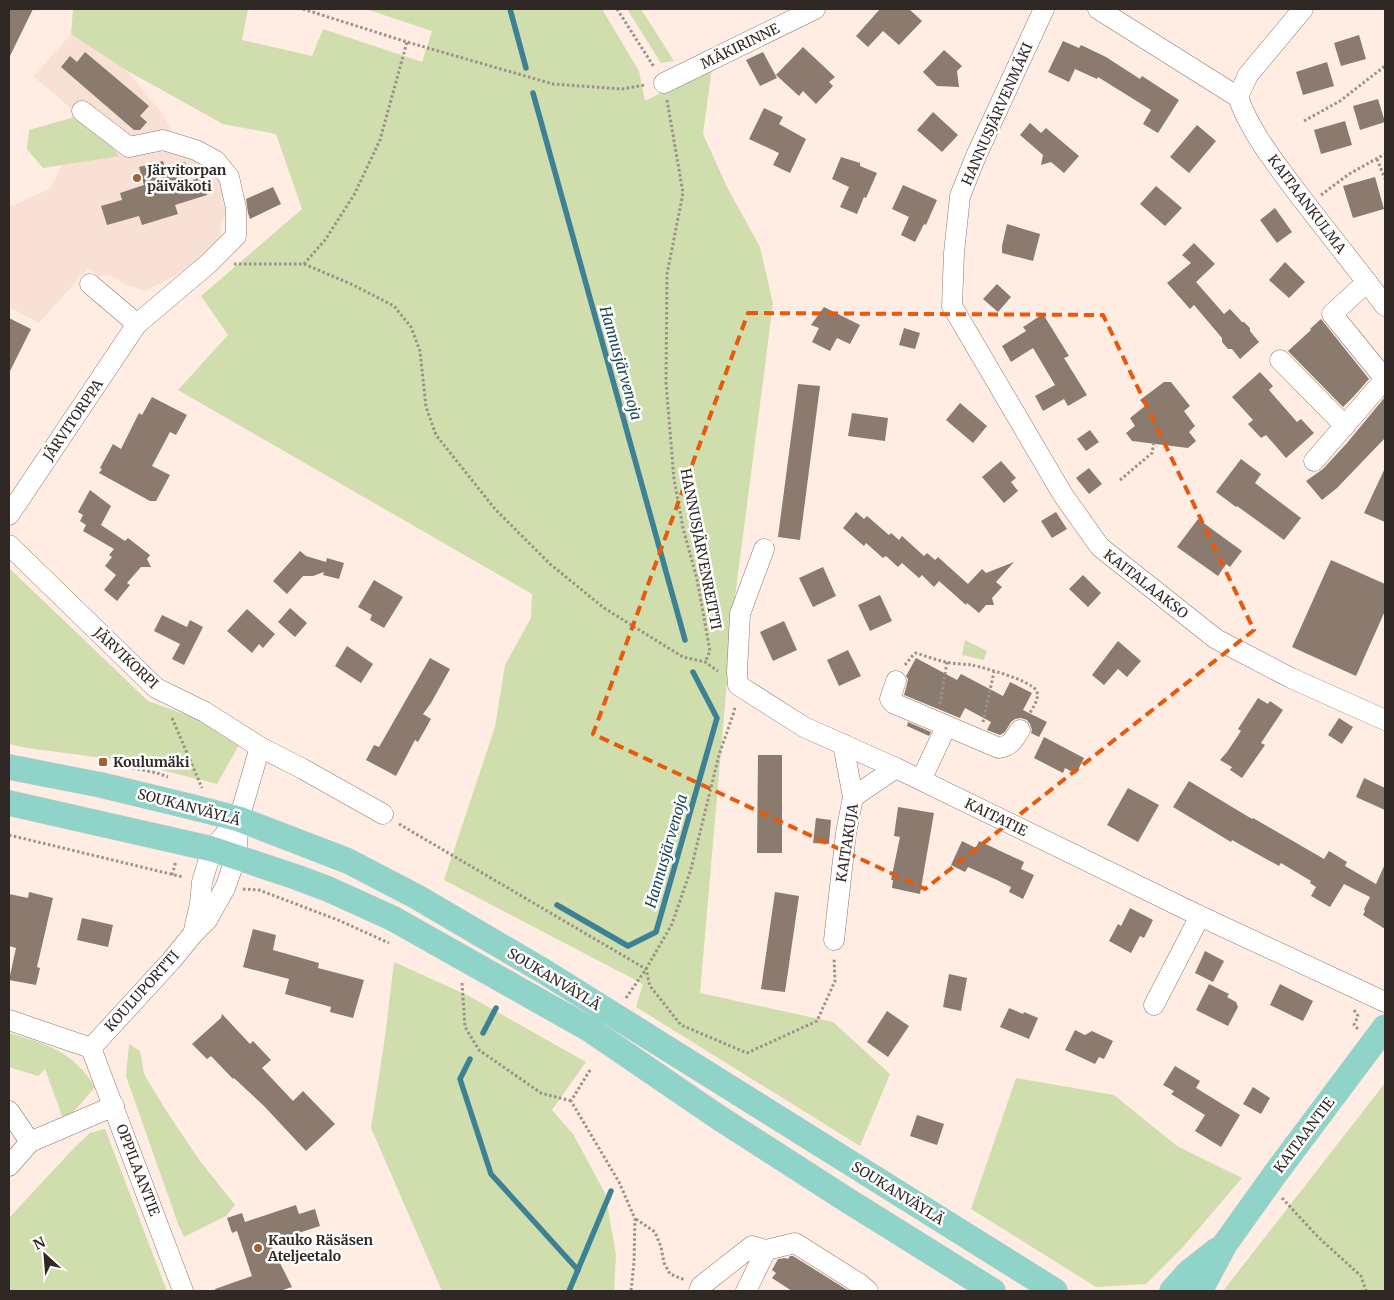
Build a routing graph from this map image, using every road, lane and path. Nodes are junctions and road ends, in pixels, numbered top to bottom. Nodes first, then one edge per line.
1 (303, 9) edge
2 (617, 9) edge
3 (816, 9) edge
4 (1044, 9) edge
5 (1098, 9) edge
6 (1303, 9) edge
7 (407, 42) junction
8 (1385, 66) edge
9 (664, 82) junction
10 (1238, 97) junction
11 (82, 111) dead end
12 (1304, 121) dead end
13 (1385, 154) edge
14 (1377, 159) junction
15 (1385, 179) edge
16 (1307, 206) junction
17 (208, 264) junction
18 (304, 264) junction
19 (1367, 282) junction
20 (90, 284) dead end
21 (1385, 306) edge
22 (137, 324) junction
23 (970, 336) joint
24 (1280, 360) dead end
25 (1345, 426) junction
26 (1154, 441) dead end
27 (1314, 461) dead end
28 (1120, 480) dead end
29 (9, 515) edge
30 (9, 545) edge
31 (764, 549) dead end
32 (705, 662) junction
33 (947, 662) junction
34 (994, 672) junction
35 (900, 674) joint
36 (738, 685) junction
37 (156, 688) junction
38 (942, 697) dead end
39 (1032, 708) dead end
40 (985, 716) dead end
41 (1385, 720) edge
42 (946, 726) junction
43 (1020, 730) dead end
44 (843, 744) junction
45 (260, 747) junction
46 (9, 767) edge
47 (896, 768) junction
48 (921, 780) junction
49 (203, 791) dead end
50 (853, 797) junction
51 (9, 803) edge
52 (383, 814) joint
53 (238, 820) junction
54 (212, 849) junction
55 (236, 857) junction
56 (1200, 916) junction
57 (193, 934) junction
58 (834, 940) joint
59 (646, 969) junction
60 (462, 978) dead end
61 (626, 998) dead end
62 (1385, 1002) edge
63 (1154, 1005) dead end
64 (1353, 1008) dead end
65 (9, 1020) edge
66 (1380, 1034) edge
67 (91, 1048) junction
68 (590, 1070) dead end
69 (571, 1102) junction
70 (114, 1106) junction
71 (9, 1111) edge
72 (30, 1142) junction
73 (9, 1166) edge
74 (1279, 1194) dead end
75 (636, 1219) junction
76 (1225, 1244) junction
77 (766, 1250) junction
78 (700, 1288) edge
79 (183, 1291) edge
80 (631, 1291) edge
81 (746, 1291) edge
82 (868, 1291) edge
83 (994, 1291) edge
84 (1055, 1291) edge
85 (1172, 1291) edge
86 (1200, 1291) edge
87 (1366, 1291) edge

1 - 7 path
2 - 9 path
3 - 9 street, MÄKIRINNE
4 - 23 street, HANNUSJÄRVENMÄKI
5 - 10 street
6 - 10 street
7 - 9 path
7 - 18 path
8 - 12 path
9 - 32 path, HANNUSJÄRVENREITTI
10 - 16 street, KAITAANKULMA
11 - 17 street, JÄRVITORPPA
13 - 14 path
14 - 15 path
14 - 16 path
16 - 19 street, KAITAANKULMA
17 - 18 path
17 - 22 street, JÄRVITORPPA
18 - 32 path
19 - 21 street, KAITAANKULMA
19 - 25 street
20 - 22 street
22 - 29 street, JÄRVITORPPA
23 - 41 street, KAITALAAKSO
24 - 25 street
25 - 27 street
26 - 28 path
30 - 37 street, JÄRVIKORPI
31 - 36 street
32 - 36 path
33 - 34 path
33 - 35 path
33 - 38 path
34 - 39 path
34 - 40 path
35 - 42 street
36 - 44 street, KAITATIE
36 - 59 path
37 - 45 street, JÄRVIKORPI
37 - 49 path
42 - 43 street
42 - 48 street
44 - 47 street, KAITATIE
44 - 50 street
45 - 52 street, JÄRVIKORPI
45 - 53 street
46 - 53 main road, SOUKANVÄYLÄ
47 - 48 street, KAITATIE
47 - 50 street, KAITAKUJA
48 - 56 street, KAITATIE
50 - 58 street, KAITAKUJA
51 - 54 main road, SOUKANVÄYLÄ
52 - 59 path
53 - 54 street, KOULUPORTTI
53 - 55 street, KOULUPORTTI
53 - 84 main road, SOUKANVÄYLÄ
54 - 55 main road, SOUKANVÄYLÄ
54 - 57 street, KOULUPORTTI
55 - 57 street, KOULUPORTTI
55 - 83 main road, SOUKANVÄYLÄ
56 - 62 street, KAITATIE
56 - 63 street
57 - 67 street, KOULUPORTTI
58 - 59 path
59 - 61 path
60 - 69 path
64 - 66 path
65 - 67 street
66 - 76 main road, KAITAANTIE
67 - 70 street, OPPILAANTIE
68 - 69 path
69 - 75 path
70 - 72 street
70 - 79 street, OPPILAANTIE
71 - 72 street
72 - 73 street
74 - 87 path
75 - 78 path
75 - 80 path
76 - 85 main road, KAITAANTIE
76 - 86 main road, KAITAANTIE
77 - 78 street
77 - 81 street
77 - 82 street

